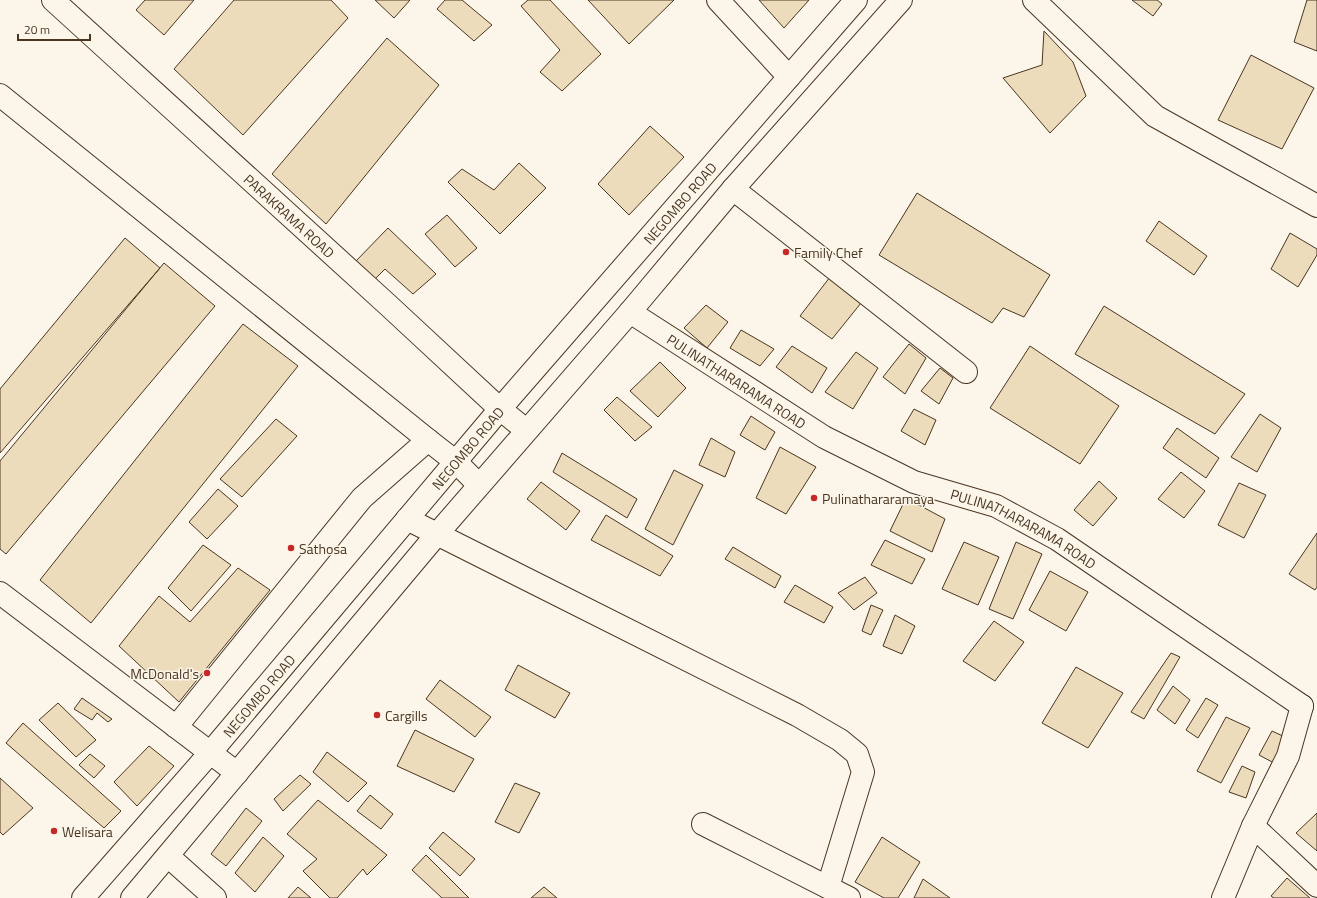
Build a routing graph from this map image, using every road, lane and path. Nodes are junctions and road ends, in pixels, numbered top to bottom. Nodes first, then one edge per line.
1 (53, 0) edge
2 (718, 0) edge
3 (856, 0) edge
4 (901, 0) edge
5 (1034, 0) edge
6 (789, 77) junction
7 (0, 95) edge
8 (733, 189) junction
9 (1317, 206) edge
10 (630, 312) junction
11 (966, 372) dead end
12 (500, 409) junction
13 (526, 430) junction
14 (428, 440) junction
15 (456, 462) junction
16 (479, 485) junction
17 (407, 519) junction
18 (438, 534) junction
19 (0, 593) edge
20 (1309, 704) edge
21 (176, 727) junction
22 (210, 752) junction
23 (237, 773) junction
24 (703, 824) dead end
25 (1253, 826) junction
26 (168, 856) junction
27 (1317, 886) edge
28 (828, 887) junction
29 (83, 898) edge
30 (132, 898) edge
31 (215, 898) edge
32 (849, 898) edge
33 (1223, 898) edge

1 - 12 main road, PARAKRAMA ROAD
2 - 6 main road
3 - 6 main road, NEGOMBO ROAD
4 - 8 main road
5 - 9 main road
6 - 12 main road, NEGOMBO ROAD
7 - 14 main road
8 - 10 main road
8 - 11 main road
10 - 13 main road
10 - 20 main road, PULINATHARARAMA ROAD
12 - 13 main road, PARAKRAMA ROAD
12 - 15 main road, NEGOMBO ROAD
13 - 16 main road
14 - 15 main road
14 - 21 main road
15 - 16 main road
15 - 17 main road, NEGOMBO ROAD
16 - 18 main road
17 - 18 main road
17 - 22 main road, NEGOMBO ROAD
18 - 23 main road
18 - 28 main road
19 - 21 main road
20 - 25 main road
21 - 22 main road
22 - 23 main road
22 - 29 main road, NEGOMBO ROAD
23 - 26 main road
24 - 28 main road
25 - 27 main road
25 - 33 main road
26 - 30 main road
26 - 31 main road
28 - 32 main road

